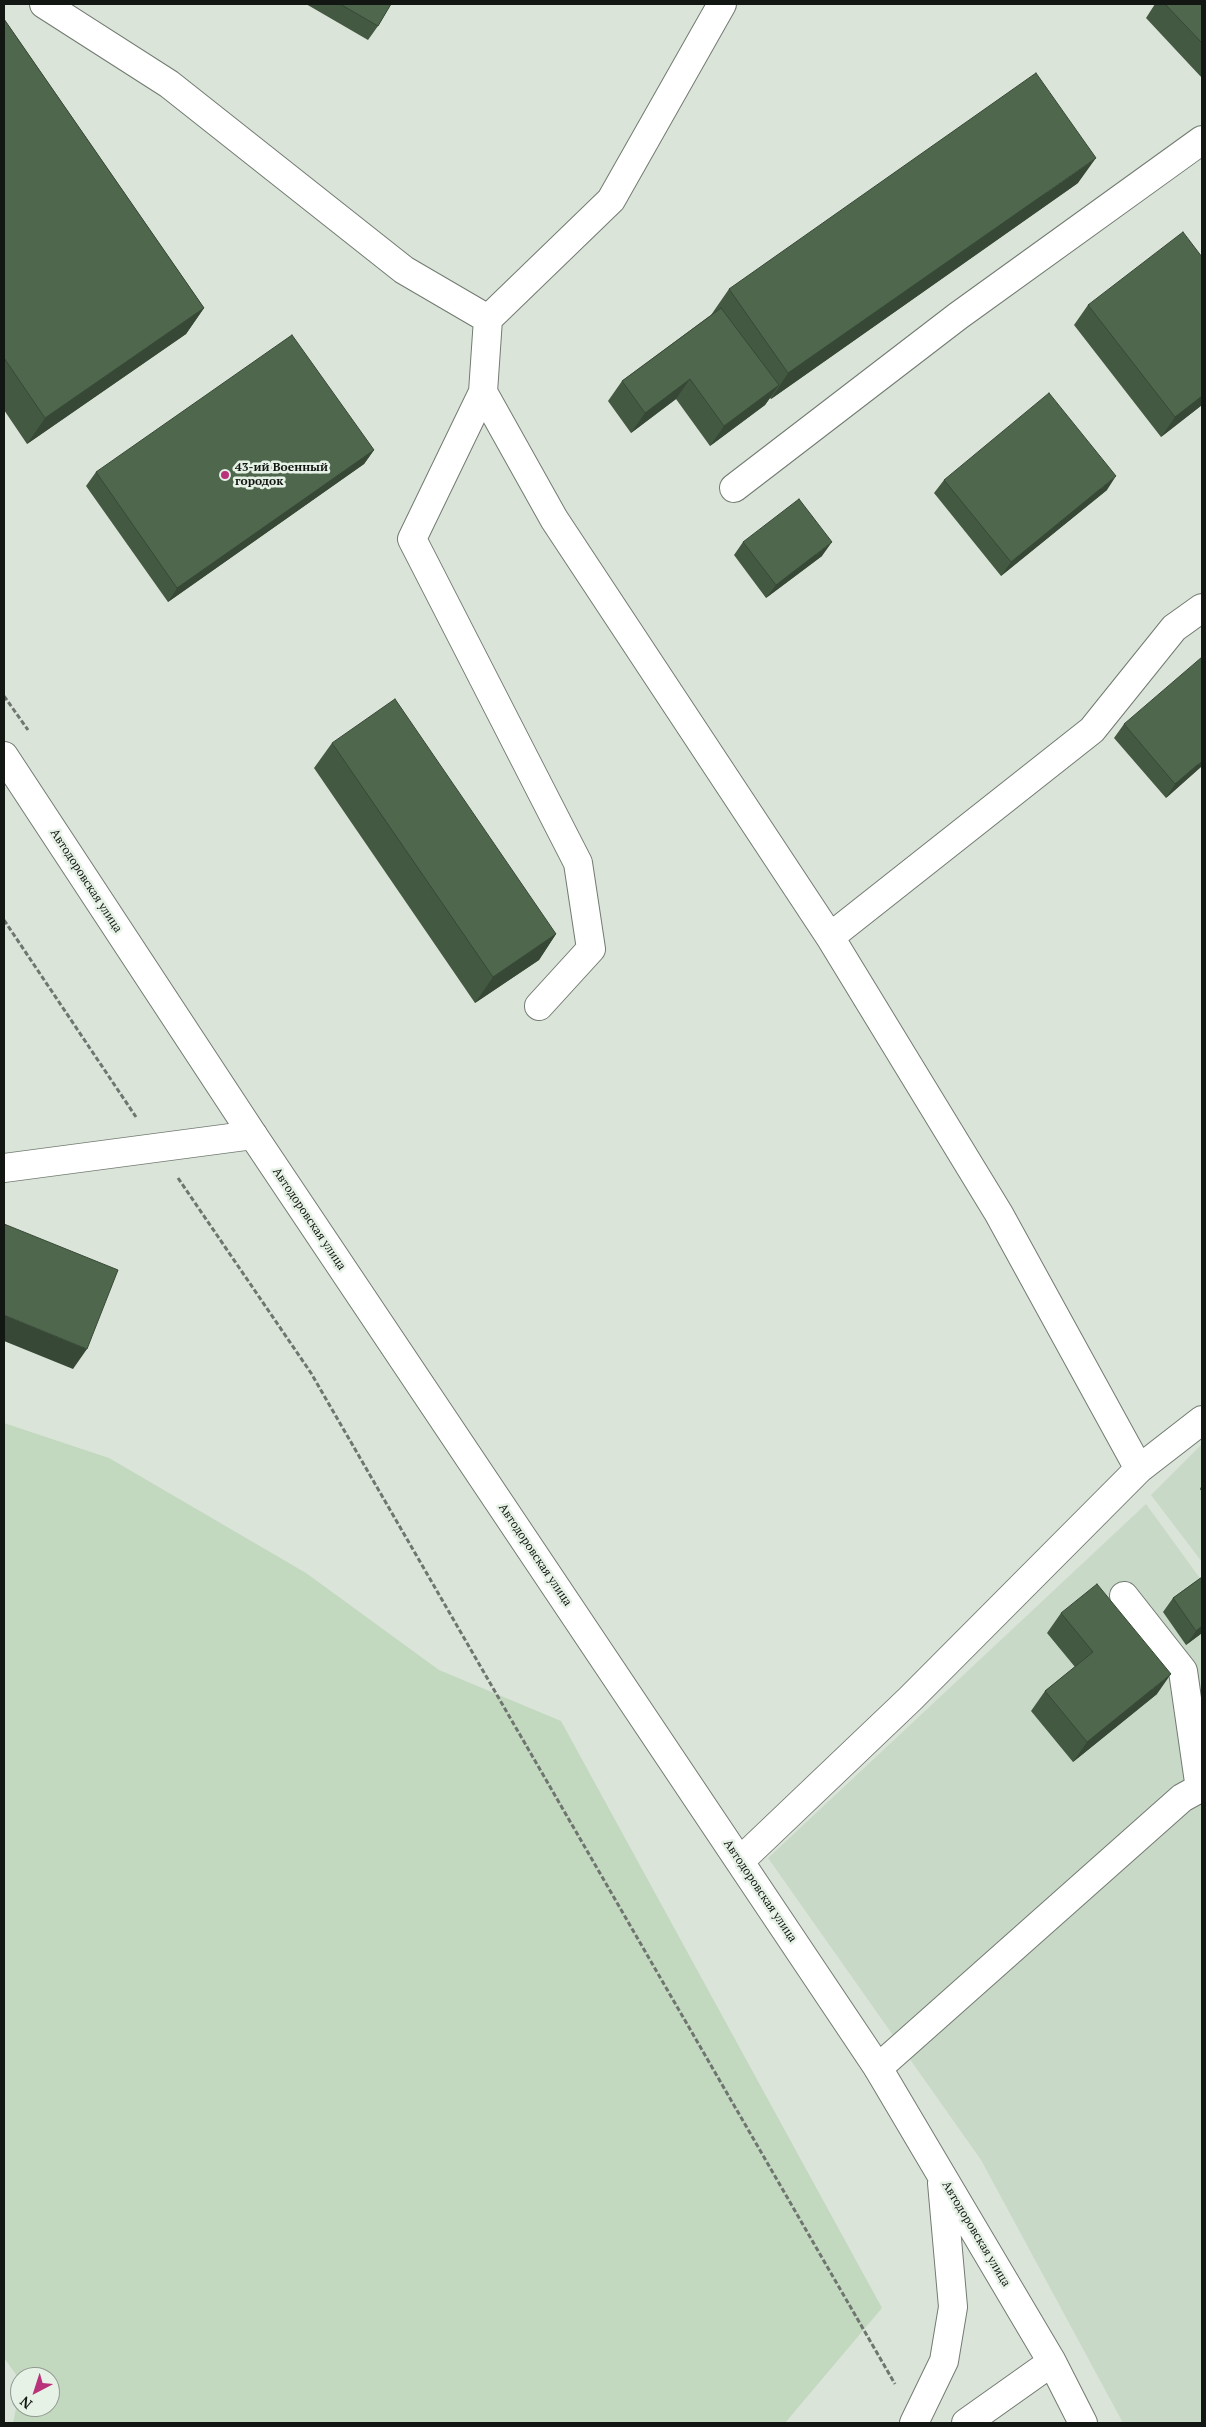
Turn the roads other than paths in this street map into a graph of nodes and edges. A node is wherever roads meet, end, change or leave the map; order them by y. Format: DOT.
graph roads {
  1 [pos="44,4"];
  2 [pos="722,4"];
  3 [pos="1202,140"];
  4 [pos="488,319"];
  5 [pos="483,392"];
  6 [pos="734,488"];
  7 [pos="1202,608"];
  8 [pos="4,756"];
  9 [pos="830,937"];
  10 [pos="539,1006"];
  11 [pos="253,1135"];
  12 [pos="4,1168"];
  13 [pos="1202,1420"];
  14 [pos="1140,1469"];
  15 [pos="1124,1596"];
  16 [pos="1201,1788"];
  17 [pos="740,1861"];
  18 [pos="878,2068"];
  19 [pos="942,2177"];
  20 [pos="1052,2362"];
  21 [pos="1078,2421"];
  22 [pos="914,2423"];
  23 [pos="966,2423"];
  1 -- 4 [label="main road"];
  2 -- 4 [label="main road"];
  3 -- 6 [label="main road"];
  4 -- 5 [label="main road"];
  5 -- 9 [label="main road"];
  5 -- 10 [label="main road"];
  7 -- 9 [label="main road"];
  8 -- 11 [label="main road, Автодоровская улица"];
  9 -- 14 [label="main road"];
  11 -- 12 [label="main road"];
  11 -- 17 [label="main road, Автодоровская улица"];
  13 -- 14 [label="main road"];
  14 -- 17 [label="main road"];
  15 -- 16 [label="main road"];
  16 -- 18 [label="main road"];
  17 -- 18 [label="main road, Автодоровская улица"];
  18 -- 19 [label="main road, Автодоровская улица"];
  19 -- 20 [label="main road, Автодоровская улица"];
  19 -- 22 [label="main road"];
  20 -- 21 [label="main road, Автодоровская улица"];
  20 -- 23 [label="main road"];
}
